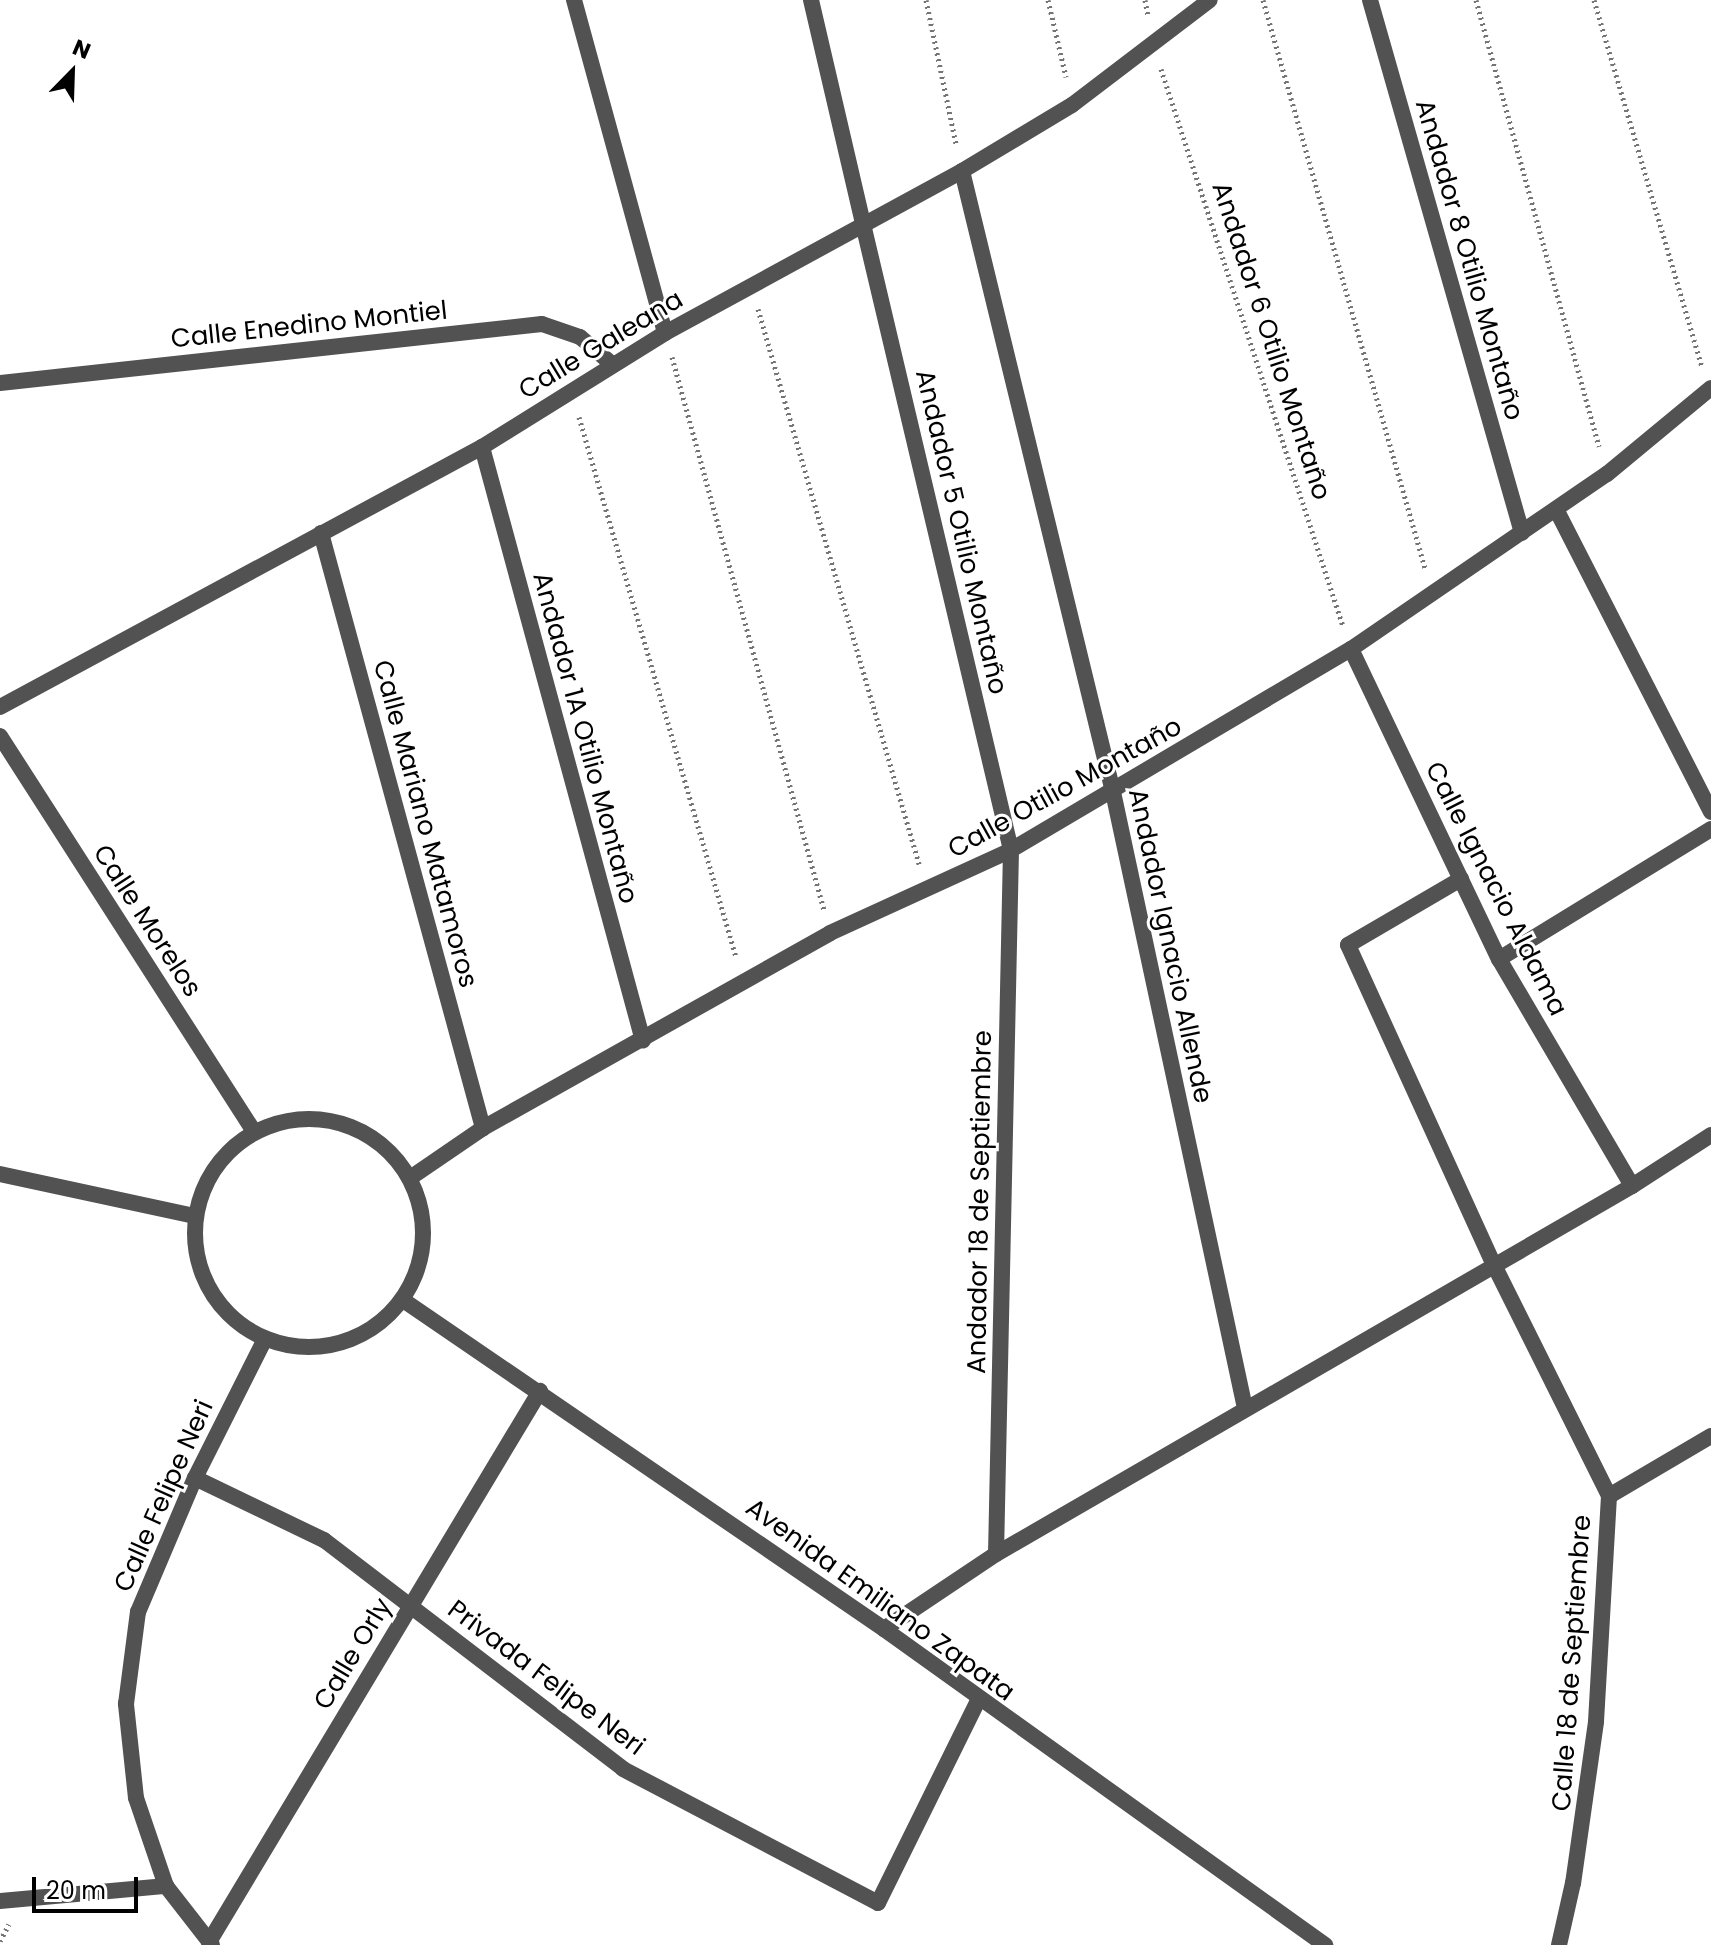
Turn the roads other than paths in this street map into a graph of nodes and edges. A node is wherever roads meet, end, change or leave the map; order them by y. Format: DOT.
graph roads {
  1 [pos="574,0"];
  2 [pos="811,0"];
  3 [pos="1210,0"];
  4 [pos="1370,0"];
  5 [pos="962,171"];
  6 [pos="863,224"];
  7 [pos="665,333"];
  8 [pos="612,364"];
  9 [pos="0,383"];
  10 [pos="1710,389"];
  11 [pos="482,447"];
  12 [pos="1557,511"];
  13 [pos="321,533"];
  14 [pos="1522,533"];
  15 [pos="1351,649"];
  16 [pos="0,707"];
  17 [pos="0,736"];
  18 [pos="1113,792"];
  19 [pos="1711,812"];
  20 [pos="1711,829"];
  21 [pos="1011,850"];
  22 [pos="1461,879"];
  23 [pos="1499,959"];
  24 [pos="643,1041"];
  25 [pos="483,1128"];
  26 [pos="254,1132"];
  27 [pos="1711,1135"];
  28 [pos="0,1174"];
  29 [pos="410,1178"];
  30 [pos="1632,1186"];
  31 [pos="195,1216"];
  32 [pos="1494,1265"];
  33 [pos="403,1300"];
  34 [pos="265,1339"];
  35 [pos="540,1391"];
  36 [pos="1245,1408"];
  37 [pos="1711,1436"];
  38 [pos="195,1478"];
  39 [pos="1609,1496"];
  40 [pos="996,1554"];
  41 [pos="409,1606"];
  42 [pos="884,1629"];
  43 [pos="978,1701"];
  44 [pos="166,1886"];
  45 [pos="0,1901"];
  46 [pos="210,1943"];
  47 [pos="1325,1945"];
  48 [pos="1559,1945"];
  1 -- 7 [label="street"];
  2 -- 6 [label="street, Andador 5 Otilio Montaño"];
  3 -- 5 [label="street, Calle Galeana"];
  4 -- 14 [label="street, Andador 8 Otilio Montaño"];
  5 -- 6 [label="street, Calle Galeana"];
  5 -- 18 [label="street, Andador Ignacio Allende"];
  6 -- 7 [label="street, Calle Galeana"];
  6 -- 21 [label="street, Andador 5 Otilio Montaño"];
  7 -- 8 [label="street, Calle Galeana"];
  8 -- 9 [label="street, Calle Enedino Montiel"];
  8 -- 11 [label="street, Calle Galeana"];
  10 -- 12 [label="street, Calle Otilio Montaño"];
  11 -- 13 [label="street, Calle Galeana"];
  11 -- 24 [label="street, Andador 1A Otilio Montaño"];
  12 -- 14 [label="street, Calle Otilio Montaño"];
  12 -- 19 [label="street"];
  13 -- 16 [label="street, Calle Galeana"];
  13 -- 25 [label="street, Calle Mariano Matamoros"];
  14 -- 15 [label="street, Calle Otilio Montaño"];
  15 -- 18 [label="street, Calle Otilio Montaño"];
  15 -- 22 [label="street, Calle Ignacio Aldama"];
  17 -- 26 [label="street, Calle Morelos"];
  18 -- 21 [label="street, Calle Otilio Montaño"];
  18 -- 36 [label="street, Andador Ignacio Allende"];
  20 -- 23 [label="street"];
  21 -- 24 [label="street, Calle Otilio Montaño"];
  21 -- 40 [label="street, Andador 18 de Septiembre"];
  22 -- 23 [label="street, Calle Ignacio Aldama"];
  22 -- 32 [label="street, Calle 18 de Septiembre"];
  23 -- 30 [label="street, Calle Ignacio Aldama"];
  24 -- 25 [label="street, Calle Otilio Montaño"];
  25 -- 29 [label="street, Calle Otilio Montaño"];
  26 -- 29 [label="street"];
  26 -- 31 [label="street"];
  27 -- 30 [label="street"];
  28 -- 31 [label="street"];
  29 -- 33 [label="street"];
  30 -- 32 [label="street"];
  31 -- 34 [label="street"];
  32 -- 36 [label="street"];
  32 -- 39 [label="street, Calle 18 de Septiembre"];
  33 -- 34 [label="street"];
  33 -- 35 [label="street, Avenida Emiliano Zapata"];
  34 -- 38 [label="street, Calle Felipe Neri"];
  35 -- 41 [label="street, Calle Orly"];
  35 -- 42 [label="street, Avenida Emiliano Zapata"];
  36 -- 40 [label="street"];
  37 -- 39 [label="street"];
  38 -- 41 [label="street, Privada Felipe Neri"];
  38 -- 44 [label="street, Calle Felipe Neri"];
  39 -- 48 [label="street, Calle 18 de Septiembre"];
  40 -- 42 [label="street"];
  41 -- 43 [label="street, Privada Felipe Neri"];
  41 -- 46 [label="street, Calle Orly"];
  42 -- 43 [label="street, Avenida Emiliano Zapata"];
  43 -- 47 [label="street, Avenida Emiliano Zapata"];
  44 -- 45 [label="street"];
  44 -- 46 [label="street, Calle Felipe Neri"];
}
